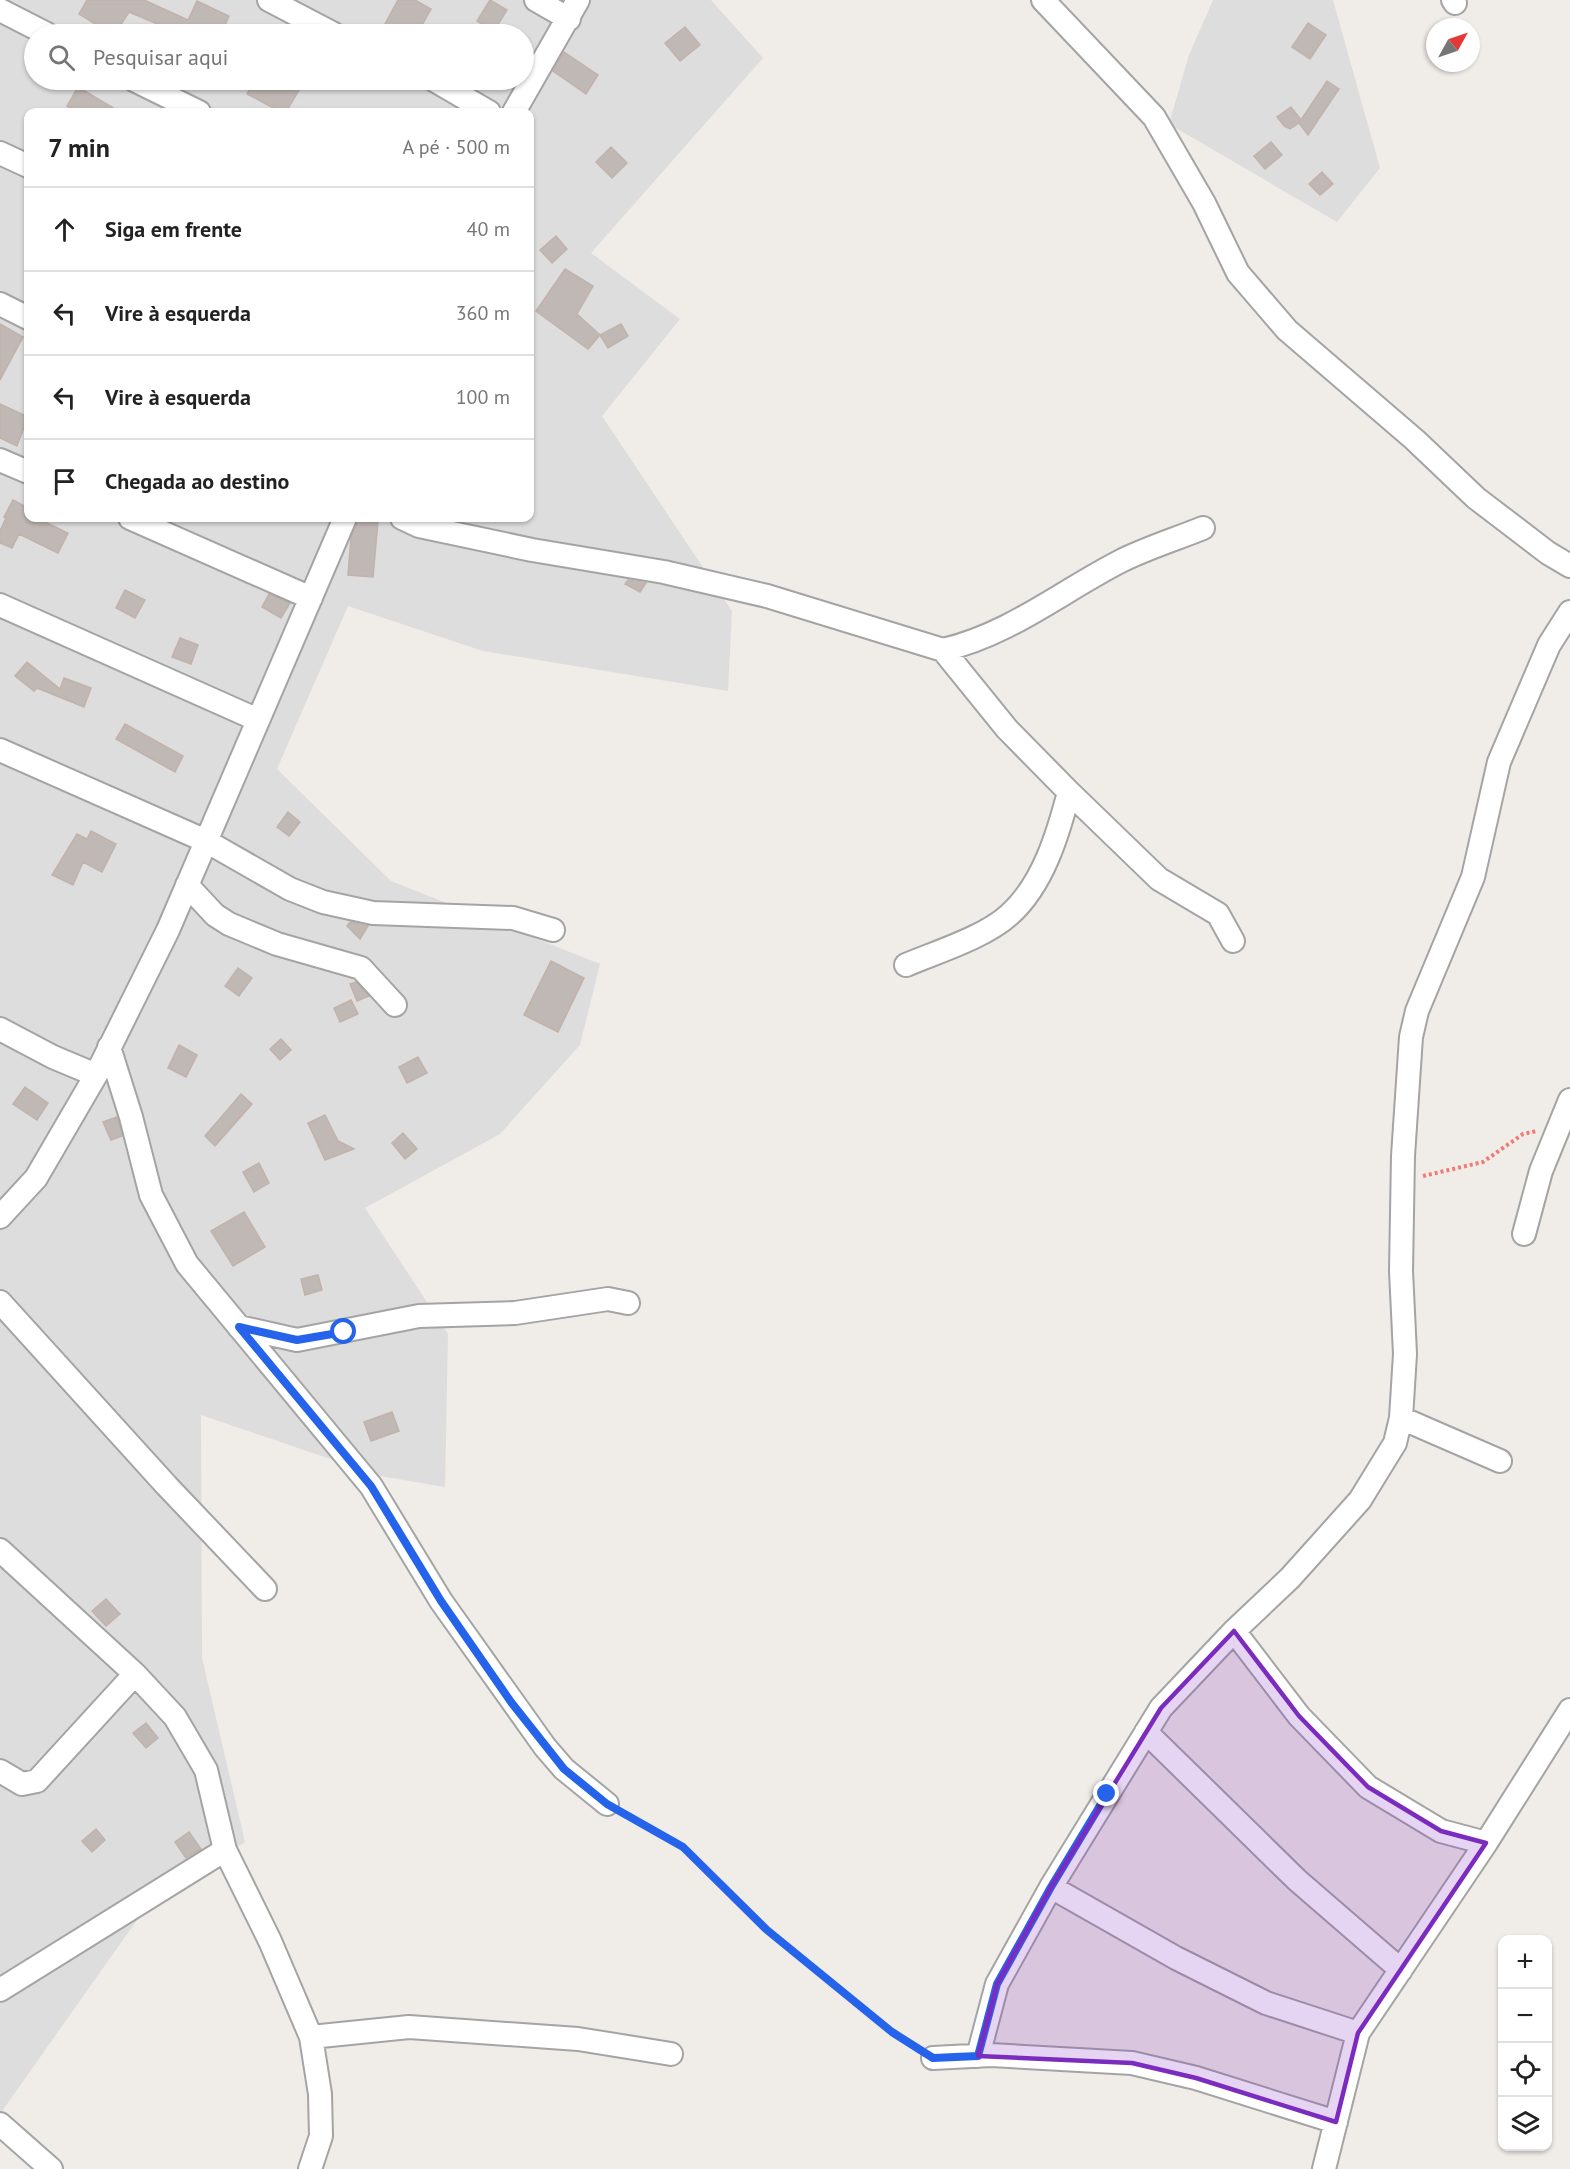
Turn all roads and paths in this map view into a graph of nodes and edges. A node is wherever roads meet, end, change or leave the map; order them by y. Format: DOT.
graph roads {
  1 [pos="269,0"];
  2 [pos="536,0"];
  3 [pos="1043,0"];
  4 [pos="0,10"];
  5 [pos="574,10"];
  6 [pos="27,24"];
  7 [pos="314,24"];
  8 [pos="534,78"];
  9 [pos="154,90"];
  10 [pos="451,90"];
  11 [pos="527,90"];
  12 [pos="191,108"];
  13 [pos="482,108"];
  14 [pos="516,108"];
  15 [pos="0,153"];
  16 [pos="24,164"];
  17 [pos="0,304"];
  18 [pos="24,316"];
  19 [pos="0,460"];
  20 [pos="24,470"];
  21 [pos="139,522"];
  22 [pos="343,522"];
  23 [pos="410,522"];
  24 [pos="1203,528"];
  25 [pos="1570,566"];
  26 [pos="311,598"];
  27 [pos="0,605"];
  28 [pos="1570,612"];
  29 [pos="944,650"];
  30 [pos="258,720"];
  31 [pos="0,750"];
  32 [pos="1069,792"];
  33 [pos="206,841"];
  34 [pos="187,885"];
  35 [pos="553,930"];
  36 [pos="1233,941"];
  37 [pos="906,964"];
  38 [pos="395,1005"];
  39 [pos="0,1029"];
  40 [pos="109,1047"];
  41 [pos="96,1075"];
  42 [pos="1570,1100"];
  43 [pos="1558,1128"];
  44 [pos="1403,1190"];
  45 [pos="0,1217"];
  46 [pos="1524,1234"];
  47 [pos="0,1302"];
  48 [pos="628,1303"];
  49 [pos="239,1327"];
  50 [pos="1401,1418"];
  51 [pos="1500,1461"];
  52 [pos="0,1550"];
  53 [pos="265,1589"];
  54 [pos="1234,1631"];
  55 [pos="135,1674"];
  56 [pos="1570,1710"];
  57 [pos="1146,1732"];
  58 [pos="0,1771"];
  59 [pos="607,1804"];
  60 [pos="1486,1843"];
  61 [pos="225,1850"];
  62 [pos="1051,1887"];
  63 [pos="1401,1971"];
  64 [pos="0,1990"];
  65 [pos="1358,2033"];
  66 [pos="311,2037"];
  67 [pos="671,2054"];
  68 [pos="978,2056"];
  69 [pos="933,2058"];
  70 [pos="1336,2122"];
  71 [pos="0,2124"];
  72 [pos="51,2169"];
  73 [pos="310,2169"];
  74 [pos="1324,2169"];
  1 -- 7 [label="street"];
  2 -- 5 [label="street"];
  3 -- 25 [label="street"];
  4 -- 6 [label="street"];
  5 -- 8 [label="street"];
  9 -- 12 [label="street"];
  10 -- 13 [label="street"];
  11 -- 14 [label="street"];
  15 -- 16 [label="street"];
  17 -- 18 [label="street"];
  19 -- 20 [label="street"];
  21 -- 26 [label="street"];
  22 -- 26 [label="street"];
  23 -- 29 [label="street"];
  24 -- 29 [label="street"];
  26 -- 30 [label="street"];
  27 -- 30 [label="street"];
  28 -- 44 [label="street"];
  29 -- 32 [label="street"];
  30 -- 33 [label="street"];
  31 -- 33 [label="street"];
  32 -- 36 [label="street"];
  32 -- 37 [label="street"];
  33 -- 34 [label="street"];
  33 -- 35 [label="street"];
  34 -- 38 [label="street"];
  34 -- 40 [label="street"];
  39 -- 41 [label="street"];
  40 -- 41 [label="street"];
  40 -- 49 [label="street"];
  41 -- 45 [label="street"];
  42 -- 43 [label="street"];
  43 -- 44 [label="path"];
  43 -- 46 [label="street"];
  44 -- 50 [label="street"];
  47 -- 53 [label="street"];
  48 -- 49 [label="street"];
  49 -- 59 [label="street"];
  50 -- 51 [label="street"];
  50 -- 54 [label="street"];
  52 -- 55 [label="street"];
  54 -- 57 [label="street"];
  54 -- 60 [label="street"];
  55 -- 58 [label="street"];
  55 -- 61 [label="street"];
  56 -- 60 [label="street"];
  57 -- 62 [label="street"];
  57 -- 63 [label="street"];
  59 -- 69 [label="path"];
  60 -- 63 [label="street"];
  61 -- 64 [label="street"];
  61 -- 66 [label="street"];
  62 -- 65 [label="street"];
  62 -- 68 [label="street"];
  63 -- 65 [label="street"];
  65 -- 70 [label="street"];
  66 -- 67 [label="street"];
  66 -- 73 [label="street"];
  68 -- 69 [label="street"];
  68 -- 70 [label="street"];
  70 -- 74 [label="street"];
  71 -- 72 [label="street"];
}
